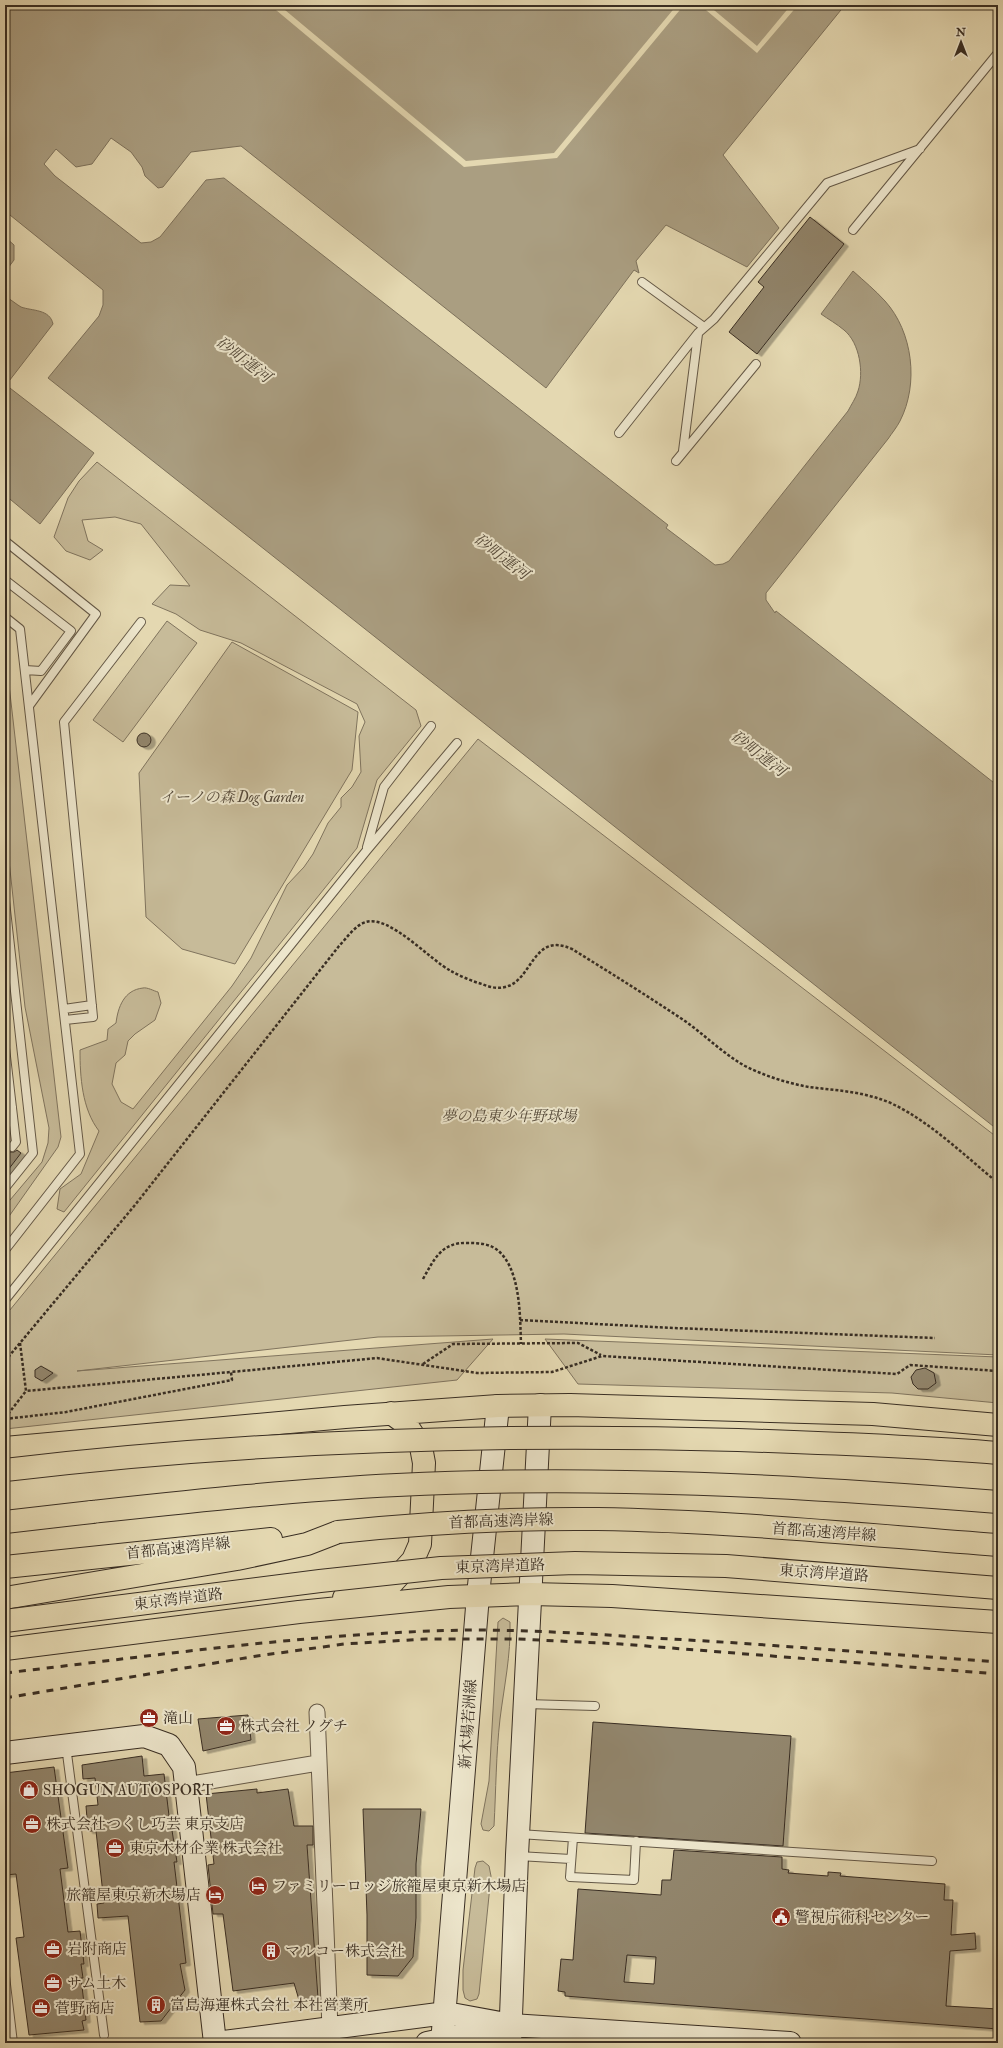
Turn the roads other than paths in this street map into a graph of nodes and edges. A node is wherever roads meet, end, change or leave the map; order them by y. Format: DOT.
graph roads {
  1 [pos="998,53"];
  2 [pos="920,148"];
  3 [pos="853,230"];
  4 [pos="642,282"];
  5 [pos="701,330"];
  6 [pos="756,364"];
  7 [pos="619,433"];
  8 [pos="684,451"];
  9 [pos="676,461"];
  10 [pos="5,541"];
  11 [pos="5,580"];
  12 [pos="5,617"];
  13 [pos="141,622"];
  14 [pos="25,670"];
  15 [pos="29,706"];
  16 [pos="431,726"];
  17 [pos="457,743"];
  18 [pos="366,850"];
  19 [pos="5,901"];
  20 [pos="92,1005"];
  21 [pos="64,1009"];
  22 [pos="65,1020"];
  23 [pos="5,1048"];
  24 [pos="8,1108"];
  25 [pos="5,1118"];
  26 [pos="12,1146"];
  27 [pos="5,1188"];
  28 [pos="5,1250"];
  29 [pos="5,1300"];
  30 [pos="540,1405"];
  31 [pos="498,1406"];
  32 [pos="391,1413"];
  33 [pos="998,1425"];
  34 [pos="5,1448"];
  35 [pos="998,1453"];
  36 [pos="5,1470"];
  37 [pos="998,1502"];
  38 [pos="5,1511"];
  39 [pos="92,1512"];
  40 [pos="5,1522"];
  41 [pos="338,1532"];
  42 [pos="998,1545"];
  43 [pos="5,1568"];
  44 [pos="998,1588"];
  45 [pos="531,1594"];
  46 [pos="478,1595"];
  47 [pos="5,1598"];
  48 [pos="300,1612"];
  49 [pos="5,1621"];
  50 [pos="998,1622"];
  51 [pos="5,1649"];
  52 [pos="525,1704"];
  53 [pos="595,1706"];
  54 [pos="317,1712"];
  55 [pos="66,1746"];
  56 [pos="5,1753"];
  57 [pos="318,1763"];
  58 [pos="186,1785"];
  59 [pos="518,1834"];
  60 [pos="573,1838"];
  61 [pos="636,1841"];
  62 [pos="517,1855"];
  63 [pos="571,1859"];
  64 [pos="932,1861"];
  65 [pos="5,1976"];
  66 [pos="446,2013"];
  67 [pos="330,2028"];
  68 [pos="510,2034"];
  69 [pos="104,2035"];
  70 [pos="716,2040"];
  71 [pos="437,2042"];
  72 [pos="13,2043"];
  73 [pos="216,2043"];
  74 [pos="471,2043"];
  75 [pos="790,2043"];
  1 -- 2 [label="lane"];
  2 -- 3 [label="lane"];
  2 -- 5 [label="lane"];
  4 -- 5 [label="lane"];
  5 -- 7 [label="lane"];
  5 -- 8 [label="lane"];
  6 -- 8 [label="lane"];
  8 -- 9 [label="lane"];
  10 -- 15 [label="lane"];
  11 -- 14 [label="lane"];
  12 -- 14 [label="lane"];
  13 -- 20 [label="lane"];
  14 -- 15 [label="lane"];
  15 -- 21 [label="lane"];
  16 -- 18 [label="lane"];
  17 -- 18 [label="lane"];
  18 -- 29 [label="lane"];
  19 -- 27 [label="lane"];
  20 -- 21 [label="lane"];
  20 -- 22 [label="lane"];
  21 -- 22 [label="lane"];
  22 -- 28 [label="lane"];
  23 -- 24 [label="lane"];
  24 -- 25 [label="lane"];
  24 -- 26 [label="lane"];
  30 -- 31 [label="highway"];
  30 -- 33 [label="highway"];
  30 -- 45 [label="street"];
  31 -- 32 [label="highway"];
  31 -- 46 [label="street, 新木場若洲線"];
  32 -- 34 [label="highway"];
  32 -- 48 [label="highway"];
  35 -- 36 [label="highway, bridge"];
  37 -- 39 [label="highway, bridge"];
  38 -- 39 [label="highway"];
  39 -- 40 [label="highway"];
  41 -- 42 [label="highway, 首都高速湾岸線, bridge"];
  41 -- 43 [label="highway, 首都高速湾岸線"];
  41 -- 47 [label="highway"];
  44 -- 49 [label="highway, 東京湾岸道路, bridge"];
  45 -- 46 [label="highway"];
  45 -- 50 [label="highway"];
  45 -- 52 [label="street"];
  46 -- 48 [label="highway"];
  46 -- 66 [label="street, 新木場若洲線"];
  48 -- 51 [label="highway"];
  52 -- 53 [label="lane"];
  52 -- 59 [label="street"];
  54 -- 57 [label="street"];
  55 -- 56 [label="street"];
  55 -- 58 [label="street"];
  55 -- 69 [label="lane"];
  57 -- 58 [label="street"];
  57 -- 67 [label="street"];
  58 -- 73 [label="street"];
  59 -- 60 [label="lane"];
  59 -- 62 [label="street"];
  60 -- 61 [label="lane"];
  60 -- 63 [label="lane"];
  61 -- 63 [label="lane"];
  61 -- 64 [label="lane"];
  62 -- 63 [label="lane"];
  62 -- 68 [label="street"];
  65 -- 72 [label="lane"];
  66 -- 67 [label="street"];
  66 -- 68 [label="street"];
  66 -- 71 [label="street, 新木場若洲線"];
  67 -- 73 [label="street"];
  68 -- 70 [label="street"];
  68 -- 71 [label="street"];
  68 -- 74 [label="lane"];
  70 -- 75 [label="street"];
}
